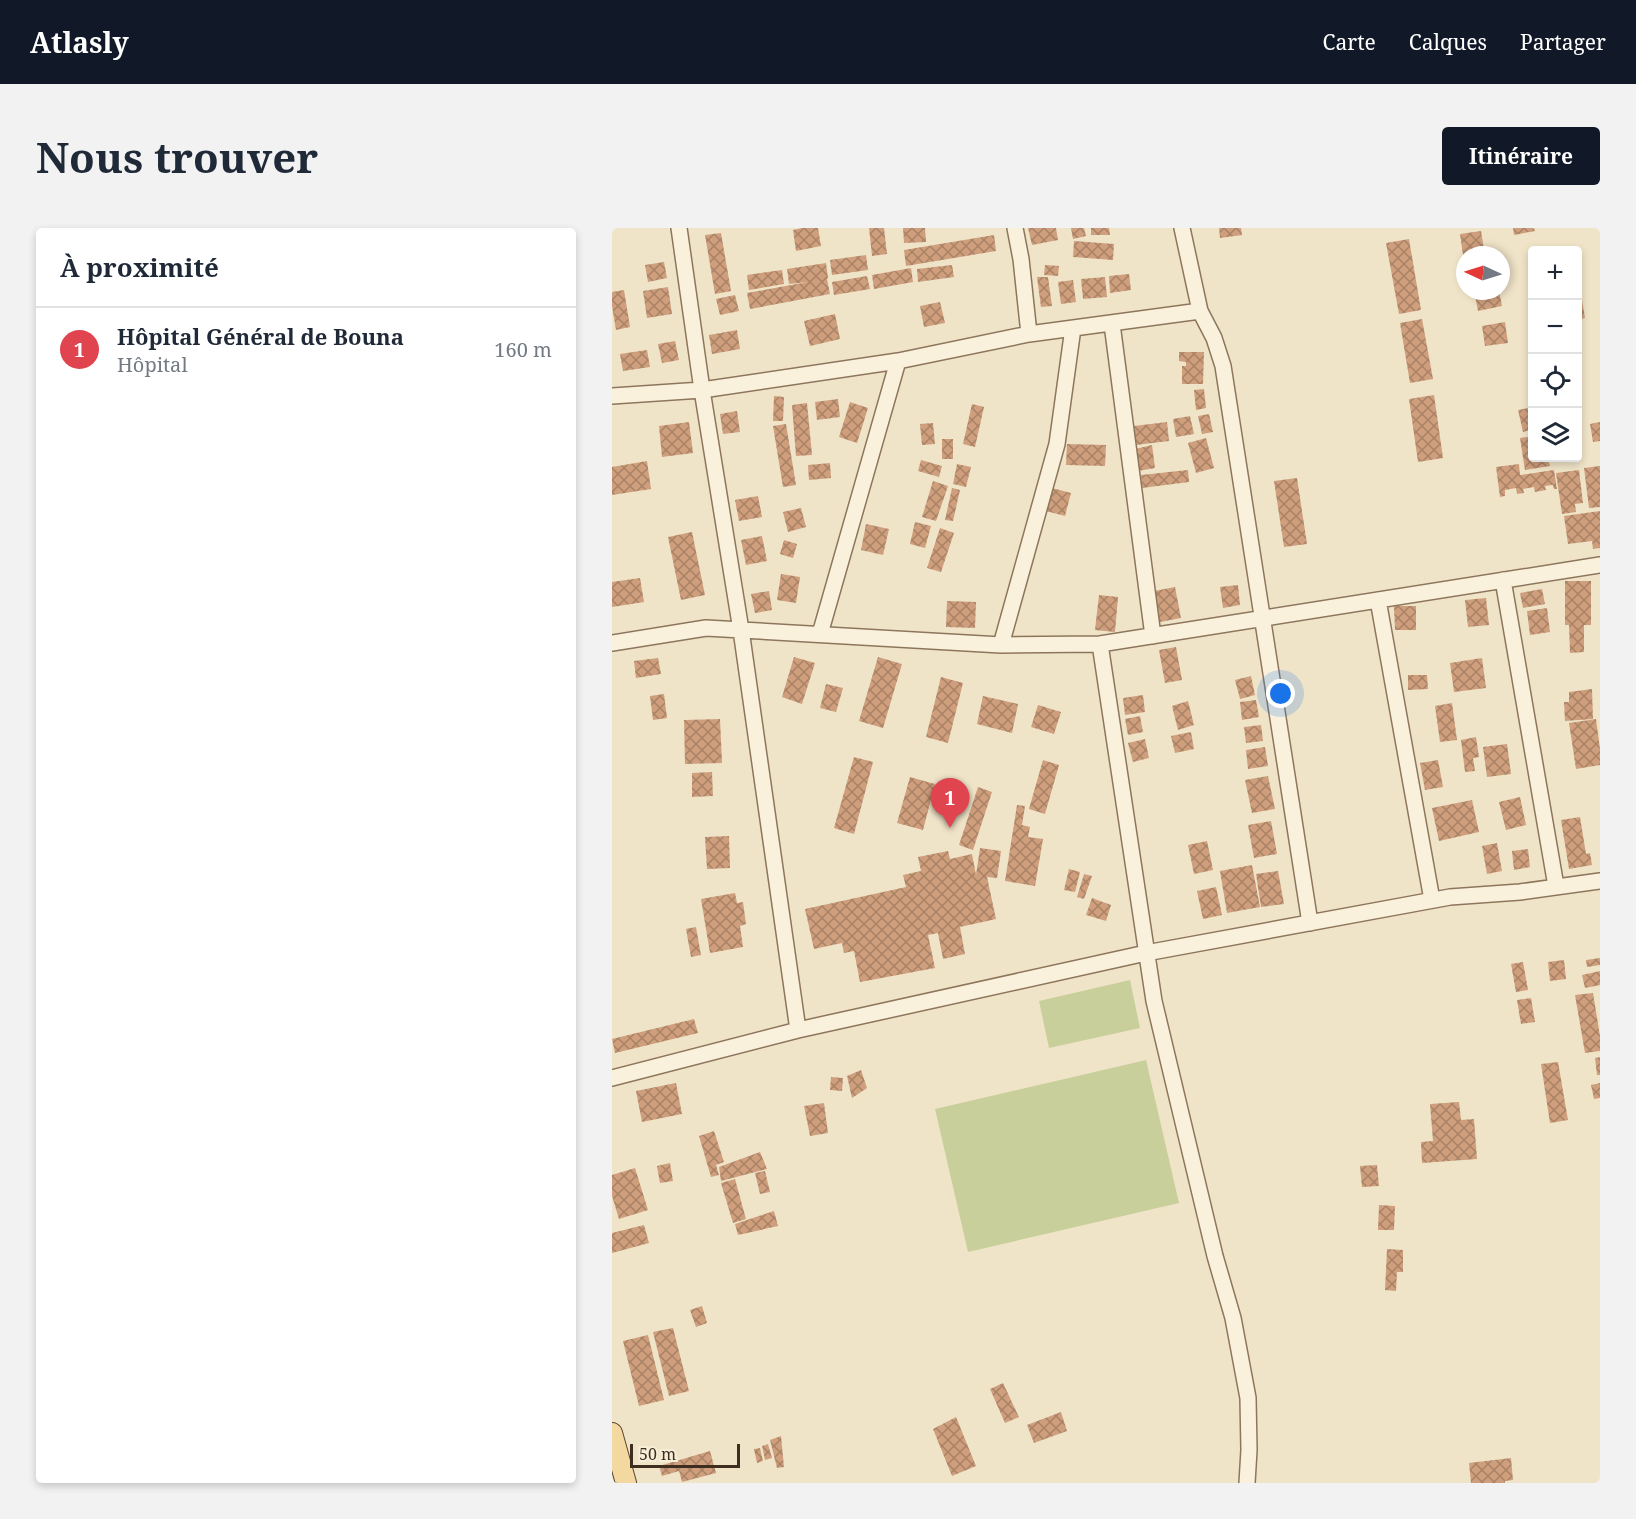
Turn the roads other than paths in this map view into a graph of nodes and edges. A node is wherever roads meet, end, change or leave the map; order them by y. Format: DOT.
graph roads {
  1 [pos="679,228"];
  2 [pos="1015,228"];
  3 [pos="1182,228"];
  4 [pos="1200,311"];
  5 [pos="1112,324"];
  6 [pos="1073,328"];
  7 [pos="1029,334"];
  8 [pos="897,361"];
  9 [pos="702,390"];
  10 [pos="612,396"];
  11 [pos="1600,565"];
  12 [pos="1503,580"];
  13 [pos="1378,600"];
  14 [pos="1263,618"];
  15 [pos="741,630"];
  16 [pos="820,634"];
  17 [pos="1153,636"];
  18 [pos="612,643"];
  19 [pos="1100,644"];
  20 [pos="1001,645"];
  21 [pos="1600,881"];
  22 [pos="1556,886"];
  23 [pos="1432,900"];
  24 [pos="1310,923"];
  25 [pos="1146,953"];
  26 [pos="798,1030"];
  27 [pos="612,1078"];
  28 [pos="612,1433"];
  29 [pos="626,1483"];
  30 [pos="1247,1483"];
  1 -- 9 [label="street"];
  2 -- 7 [label="street"];
  3 -- 4 [label="street"];
  4 -- 5 [label="street"];
  4 -- 14 [label="street"];
  5 -- 6 [label="street"];
  5 -- 17 [label="street"];
  6 -- 7 [label="street"];
  6 -- 20 [label="street"];
  7 -- 8 [label="street"];
  8 -- 9 [label="street"];
  8 -- 16 [label="street"];
  9 -- 10 [label="street"];
  9 -- 15 [label="street"];
  11 -- 12 [label="street"];
  12 -- 13 [label="street"];
  12 -- 22 [label="street"];
  13 -- 14 [label="street"];
  13 -- 23 [label="street"];
  14 -- 17 [label="street"];
  14 -- 24 [label="street"];
  15 -- 16 [label="street"];
  15 -- 18 [label="street"];
  15 -- 26 [label="street"];
  16 -- 20 [label="street"];
  17 -- 19 [label="street"];
  19 -- 20 [label="street"];
  19 -- 25 [label="street"];
  21 -- 22 [label="street"];
  22 -- 23 [label="street"];
  23 -- 24 [label="street"];
  24 -- 25 [label="street"];
  25 -- 26 [label="street"];
  25 -- 30 [label="street"];
  26 -- 27 [label="street"];
  28 -- 29 [label="main road"];
}
